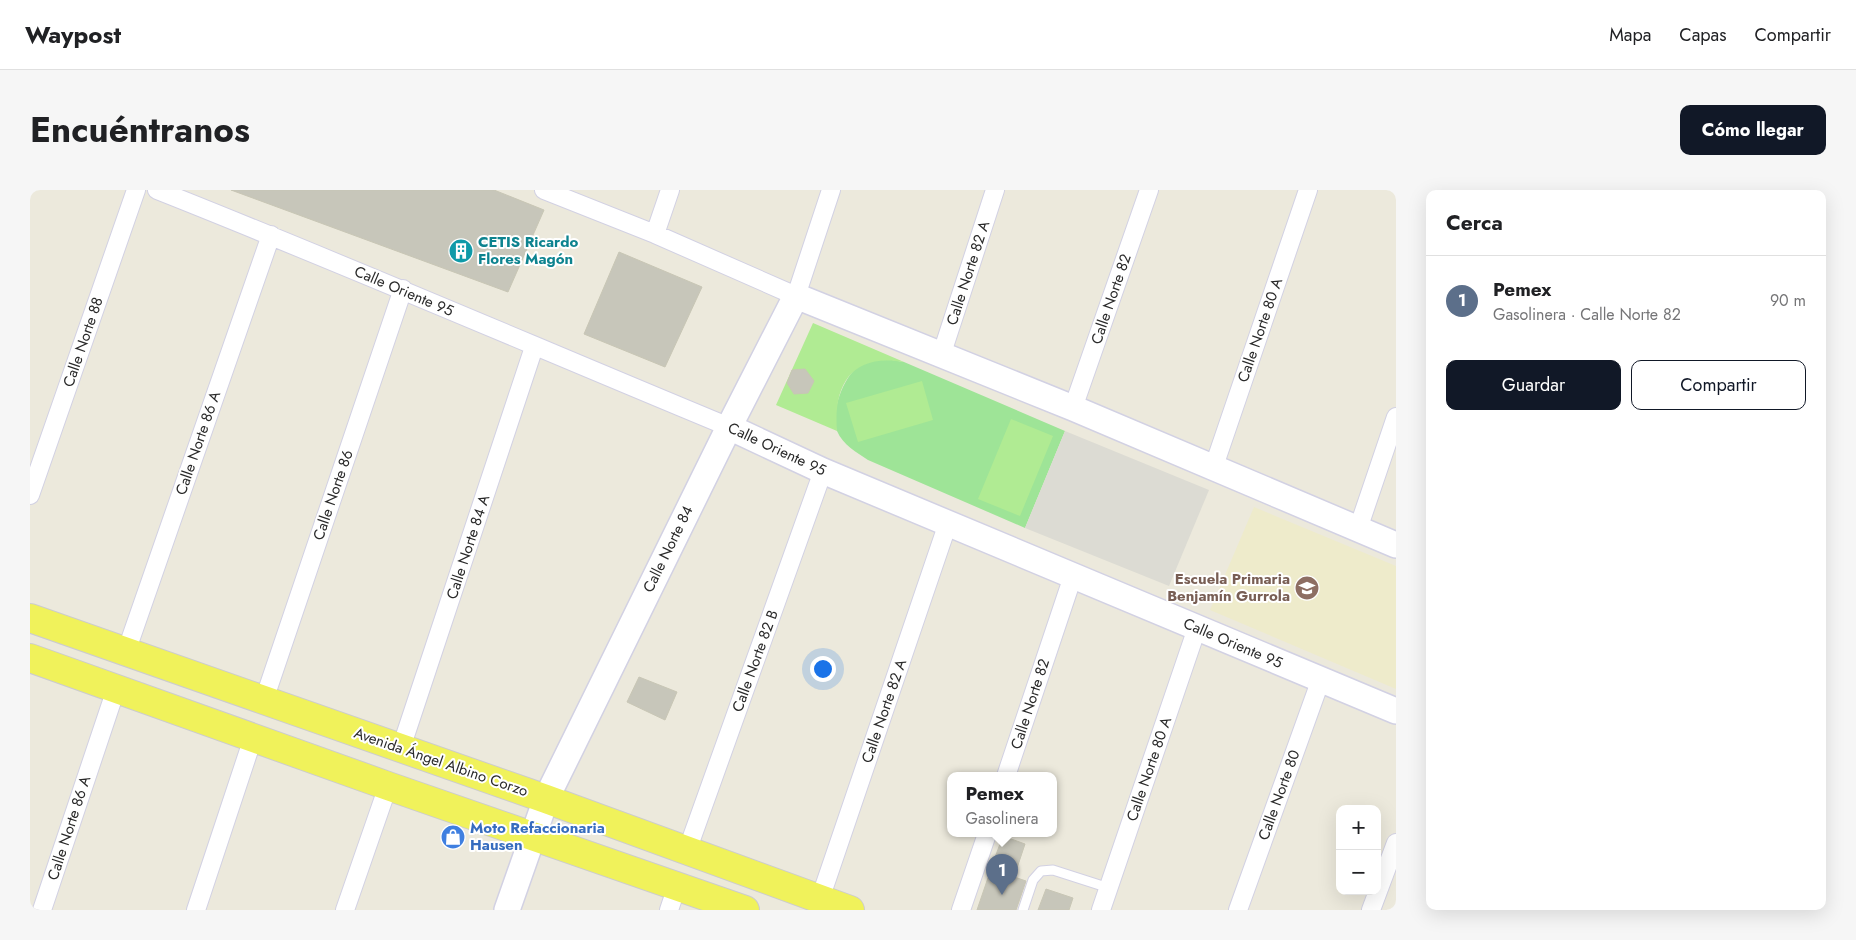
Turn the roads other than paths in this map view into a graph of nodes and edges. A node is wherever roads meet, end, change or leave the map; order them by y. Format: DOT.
graph roads {
  1 [pos="136,190"];
  2 [pos="157,190"];
  3 [pos="544,190"];
  4 [pos="670,190"];
  5 [pos="832,190"];
  6 [pos="995,190"];
  7 [pos="1148,190"];
  8 [pos="1308,190"];
  9 [pos="655,234"];
  10 [pos="271,235"];
  11 [pos="403,289"];
  12 [pos="796,296"];
  13 [pos="534,346"];
  14 [pos="941,356"];
  15 [pos="1074,408"];
  16 [pos="1396,417"];
  17 [pos="729,427"];
  18 [pos="1213,469"];
  19 [pos="823,471"];
  20 [pos="30,494"];
  21 [pos="948,523"];
  22 [pos="1358,529"];
  23 [pos="1396,545"];
  24 [pos="1073,576"];
  25 [pos="30,618"];
  26 [pos="1198,628"];
  27 [pos="126,652"];
  28 [pos="30,658"];
  29 [pos="1320,679"];
  30 [pos="116,689"];
  31 [pos="264,700"];
  32 [pos="1396,711"];
  33 [pos="253,738"];
  34 [pos="402,748"];
  35 [pos="1007,772"];
  36 [pos="388,786"];
  37 [pos="546,799"];
  38 [pos="532,835"];
  39 [pos="985,837"];
  40 [pos="1396,843"];
  41 [pos="687,851"];
  42 [pos="1109,888"];
  43 [pos="673,898"];
  44 [pos="820,899"];
  45 [pos="42,910"];
  46 [pos="196,910"];
  47 [pos="344,910"];
  48 [pos="507,910"];
  49 [pos="746,910"];
  50 [pos="850,910"];
  51 [pos="961,910"];
  52 [pos="1024,910"];
  53 [pos="1101,910"];
  54 [pos="1238,910"];
  55 [pos="1371,910"];
  1 -- 20 [label="street, Calle Norte 88"];
  2 -- 10 [label="street, Calle Oriente 95"];
  3 -- 9 [label="street"];
  4 -- 9 [label="street"];
  5 -- 12 [label="street, Calle Norte 84"];
  6 -- 14 [label="street, Calle Norte 82 A"];
  7 -- 15 [label="street, Calle Norte 82"];
  8 -- 18 [label="street, Calle Norte 80 A"];
  9 -- 12 [label="street"];
  10 -- 11 [label="street, Calle Oriente 95"];
  10 -- 27 [label="street, Calle Norte 86 A"];
  11 -- 13 [label="street, Calle Oriente 95"];
  11 -- 31 [label="street, Calle Norte 86"];
  12 -- 14 [label="street"];
  12 -- 17 [label="street, Calle Norte 84"];
  13 -- 17 [label="street, Calle Oriente 95"];
  13 -- 34 [label="street, Calle Norte 84 A"];
  14 -- 15 [label="street"];
  15 -- 18 [label="street"];
  16 -- 22 [label="street"];
  17 -- 19 [label="street, Calle Oriente 95"];
  17 -- 37 [label="street, Calle Norte 84"];
  18 -- 22 [label="street"];
  19 -- 21 [label="street, Calle Oriente 95"];
  19 -- 41 [label="street, Calle Norte 82 B"];
  21 -- 24 [label="street, Calle Oriente 95"];
  21 -- 44 [label="street, Calle Norte 82 A"];
  22 -- 23 [label="street"];
  24 -- 26 [label="street, Calle Oriente 95"];
  24 -- 35 [label="street, Calle Norte 82"];
  25 -- 27 [label="main road, Avenida Ángel Albino Corzo"];
  26 -- 29 [label="street, Calle Oriente 95"];
  26 -- 42 [label="street, Calle Norte 80 A"];
  27 -- 31 [label="main road, Avenida Ángel Albino Corzo"];
  28 -- 30 [label="main road"];
  29 -- 32 [label="street, Calle Oriente 95"];
  29 -- 54 [label="street, Calle Norte 80"];
  30 -- 33 [label="main road"];
  30 -- 45 [label="street, Calle Norte 86 A"];
  31 -- 34 [label="main road, Avenida Ángel Albino Corzo"];
  33 -- 36 [label="main road"];
  33 -- 46 [label="street"];
  34 -- 37 [label="main road, Avenida Ángel Albino Corzo"];
  36 -- 38 [label="main road"];
  36 -- 47 [label="street"];
  37 -- 38 [label="street, Calle Norte 84"];
  37 -- 41 [label="main road, Avenida Ángel Albino Corzo"];
  38 -- 43 [label="main road"];
  38 -- 48 [label="street, Calle Norte 84"];
  39 -- 51 [label="street"];
  40 -- 55 [label="street"];
  41 -- 44 [label="main road, Avenida Ángel Albino Corzo"];
  42 -- 52 [label="lane"];
  42 -- 53 [label="street, Calle Norte 80 A"];
  43 -- 49 [label="main road"];
  44 -- 50 [label="main road, Avenida Ángel Albino Corzo"];
}
